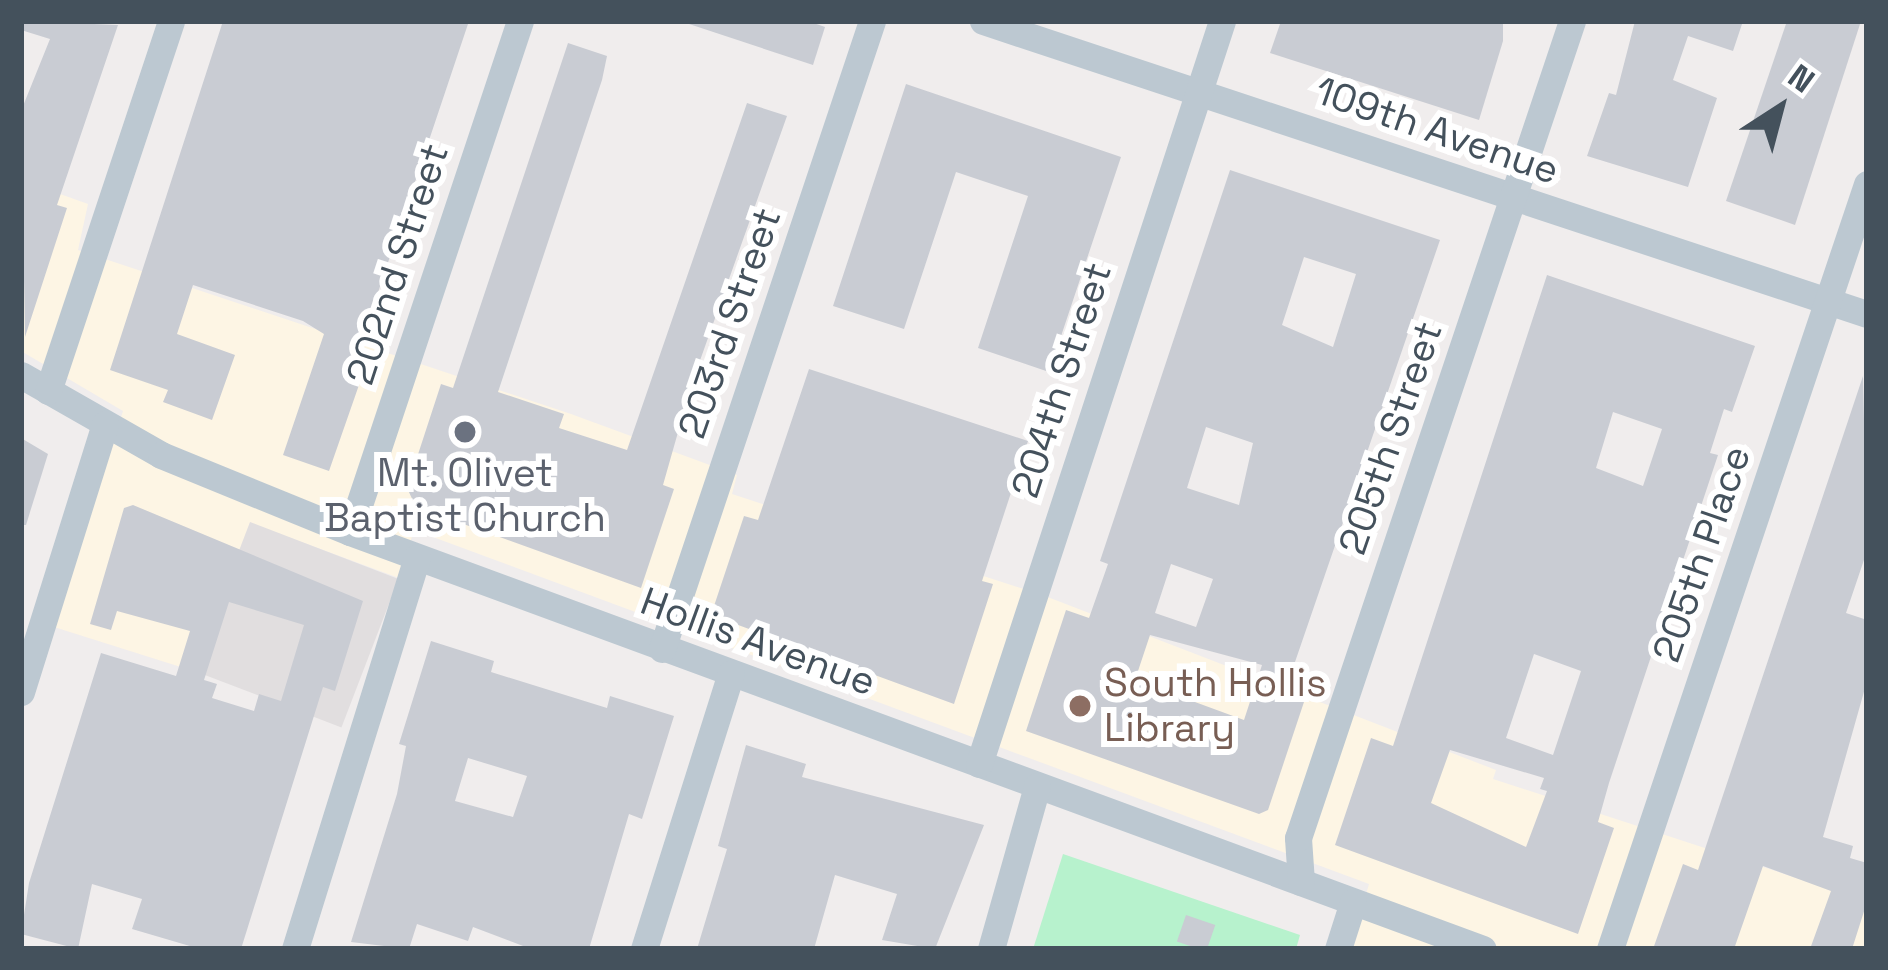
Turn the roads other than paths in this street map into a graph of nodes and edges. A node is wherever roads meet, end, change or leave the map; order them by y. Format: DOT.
graph roads {
  1 [pos="171,21"];
  2 [pos="520,21"];
  3 [pos="872,21"];
  4 [pos="983,21"];
  5 [pos="1222,21"];
  6 [pos="1572,21"];
  7 [pos="1198,92"];
  8 [pos="1867,184"];
  9 [pos="1513,199"];
  10 [pos="1828,301"];
  11 [pos="1867,314"];
  12 [pos="21,375"];
  13 [pos="48,391"];
  14 [pos="105,424"];
  15 [pos="350,532"];
  16 [pos="417,558"];
  17 [pos="662,650"];
  18 [pos="731,674"];
  19 [pos="21,692"];
  20 [pos="979,764"];
  21 [pos="1036,786"];
  22 [pos="1301,882"];
  23 [pos="1353,902"];
  24 [pos="295,949"];
  25 [pos="644,949"];
  26 [pos="991,949"];
  27 [pos="1338,949"];
  28 [pos="1483,949"];
  29 [pos="1610,949"];
  1 -- 13 [label="street"];
  2 -- 15 [label="street, 202nd Street"];
  3 -- 17 [label="street, 203rd Street"];
  4 -- 7 [label="street, 109th Avenue"];
  5 -- 7 [label="street, 204th Street"];
  6 -- 9 [label="street, 205th Street"];
  7 -- 9 [label="street, 109th Avenue"];
  7 -- 20 [label="street, 204th Street"];
  8 -- 10 [label="street, 205th Place"];
  9 -- 10 [label="street, 109th Avenue"];
  9 -- 22 [label="street, 205th Street"];
  10 -- 11 [label="street, 109th Avenue"];
  10 -- 29 [label="street, 205th Place"];
  12 -- 13 [label="street, Hollis Avenue"];
  13 -- 14 [label="street, Hollis Avenue"];
  14 -- 15 [label="street, Hollis Avenue"];
  14 -- 19 [label="street"];
  15 -- 16 [label="street, Hollis Avenue"];
  16 -- 17 [label="street, Hollis Avenue"];
  16 -- 24 [label="street"];
  17 -- 18 [label="street, Hollis Avenue"];
  18 -- 20 [label="street, Hollis Avenue"];
  18 -- 25 [label="street"];
  20 -- 21 [label="street, Hollis Avenue"];
  21 -- 22 [label="street, Hollis Avenue"];
  21 -- 26 [label="street"];
  22 -- 23 [label="street, Hollis Avenue"];
  23 -- 27 [label="street"];
  23 -- 28 [label="street, Hollis Avenue"];
}
